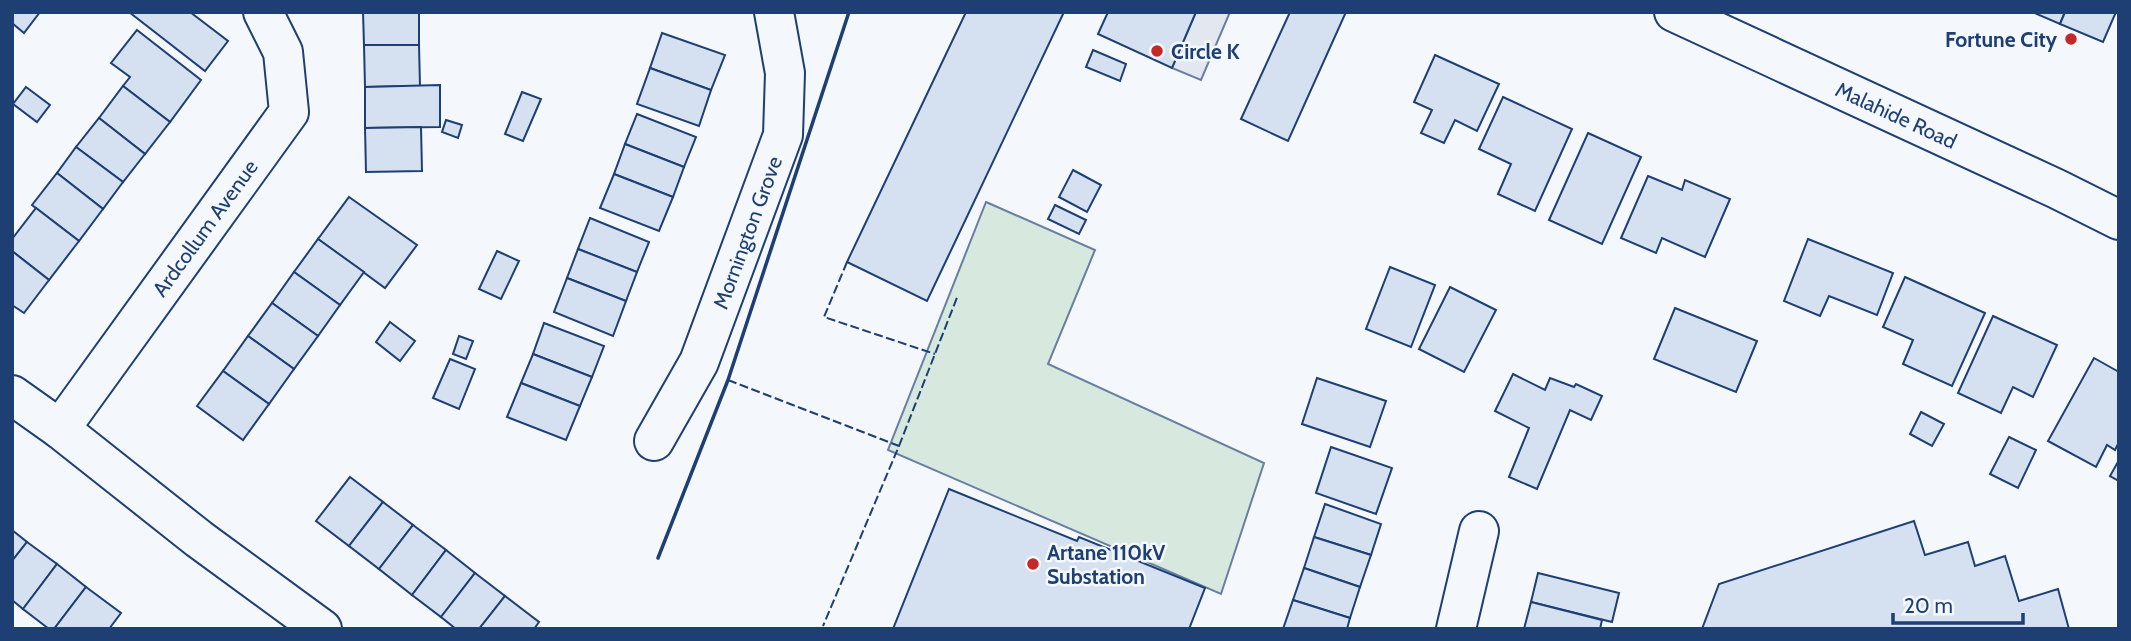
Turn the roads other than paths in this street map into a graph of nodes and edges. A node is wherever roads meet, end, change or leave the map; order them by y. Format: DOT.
graph roads {
  1 [pos="263,12"];
  2 [pos="774,12"];
  3 [pos="1674,12"];
  4 [pos="2119,220"];
  5 [pos="12,395"];
  6 [pos="60,429"];
  7 [pos="654,441"];
  8 [pos="1479,531"];
  9 [pos="322,629"];
  10 [pos="1456,629"];
  1 -- 6 [label="street, Ardcollum Avenue"];
  2 -- 7 [label="street, Mornington Grove"];
  3 -- 4 [label="street, Malahide Road"];
  5 -- 6 [label="street"];
  6 -- 9 [label="street"];
  8 -- 10 [label="street"];
}
